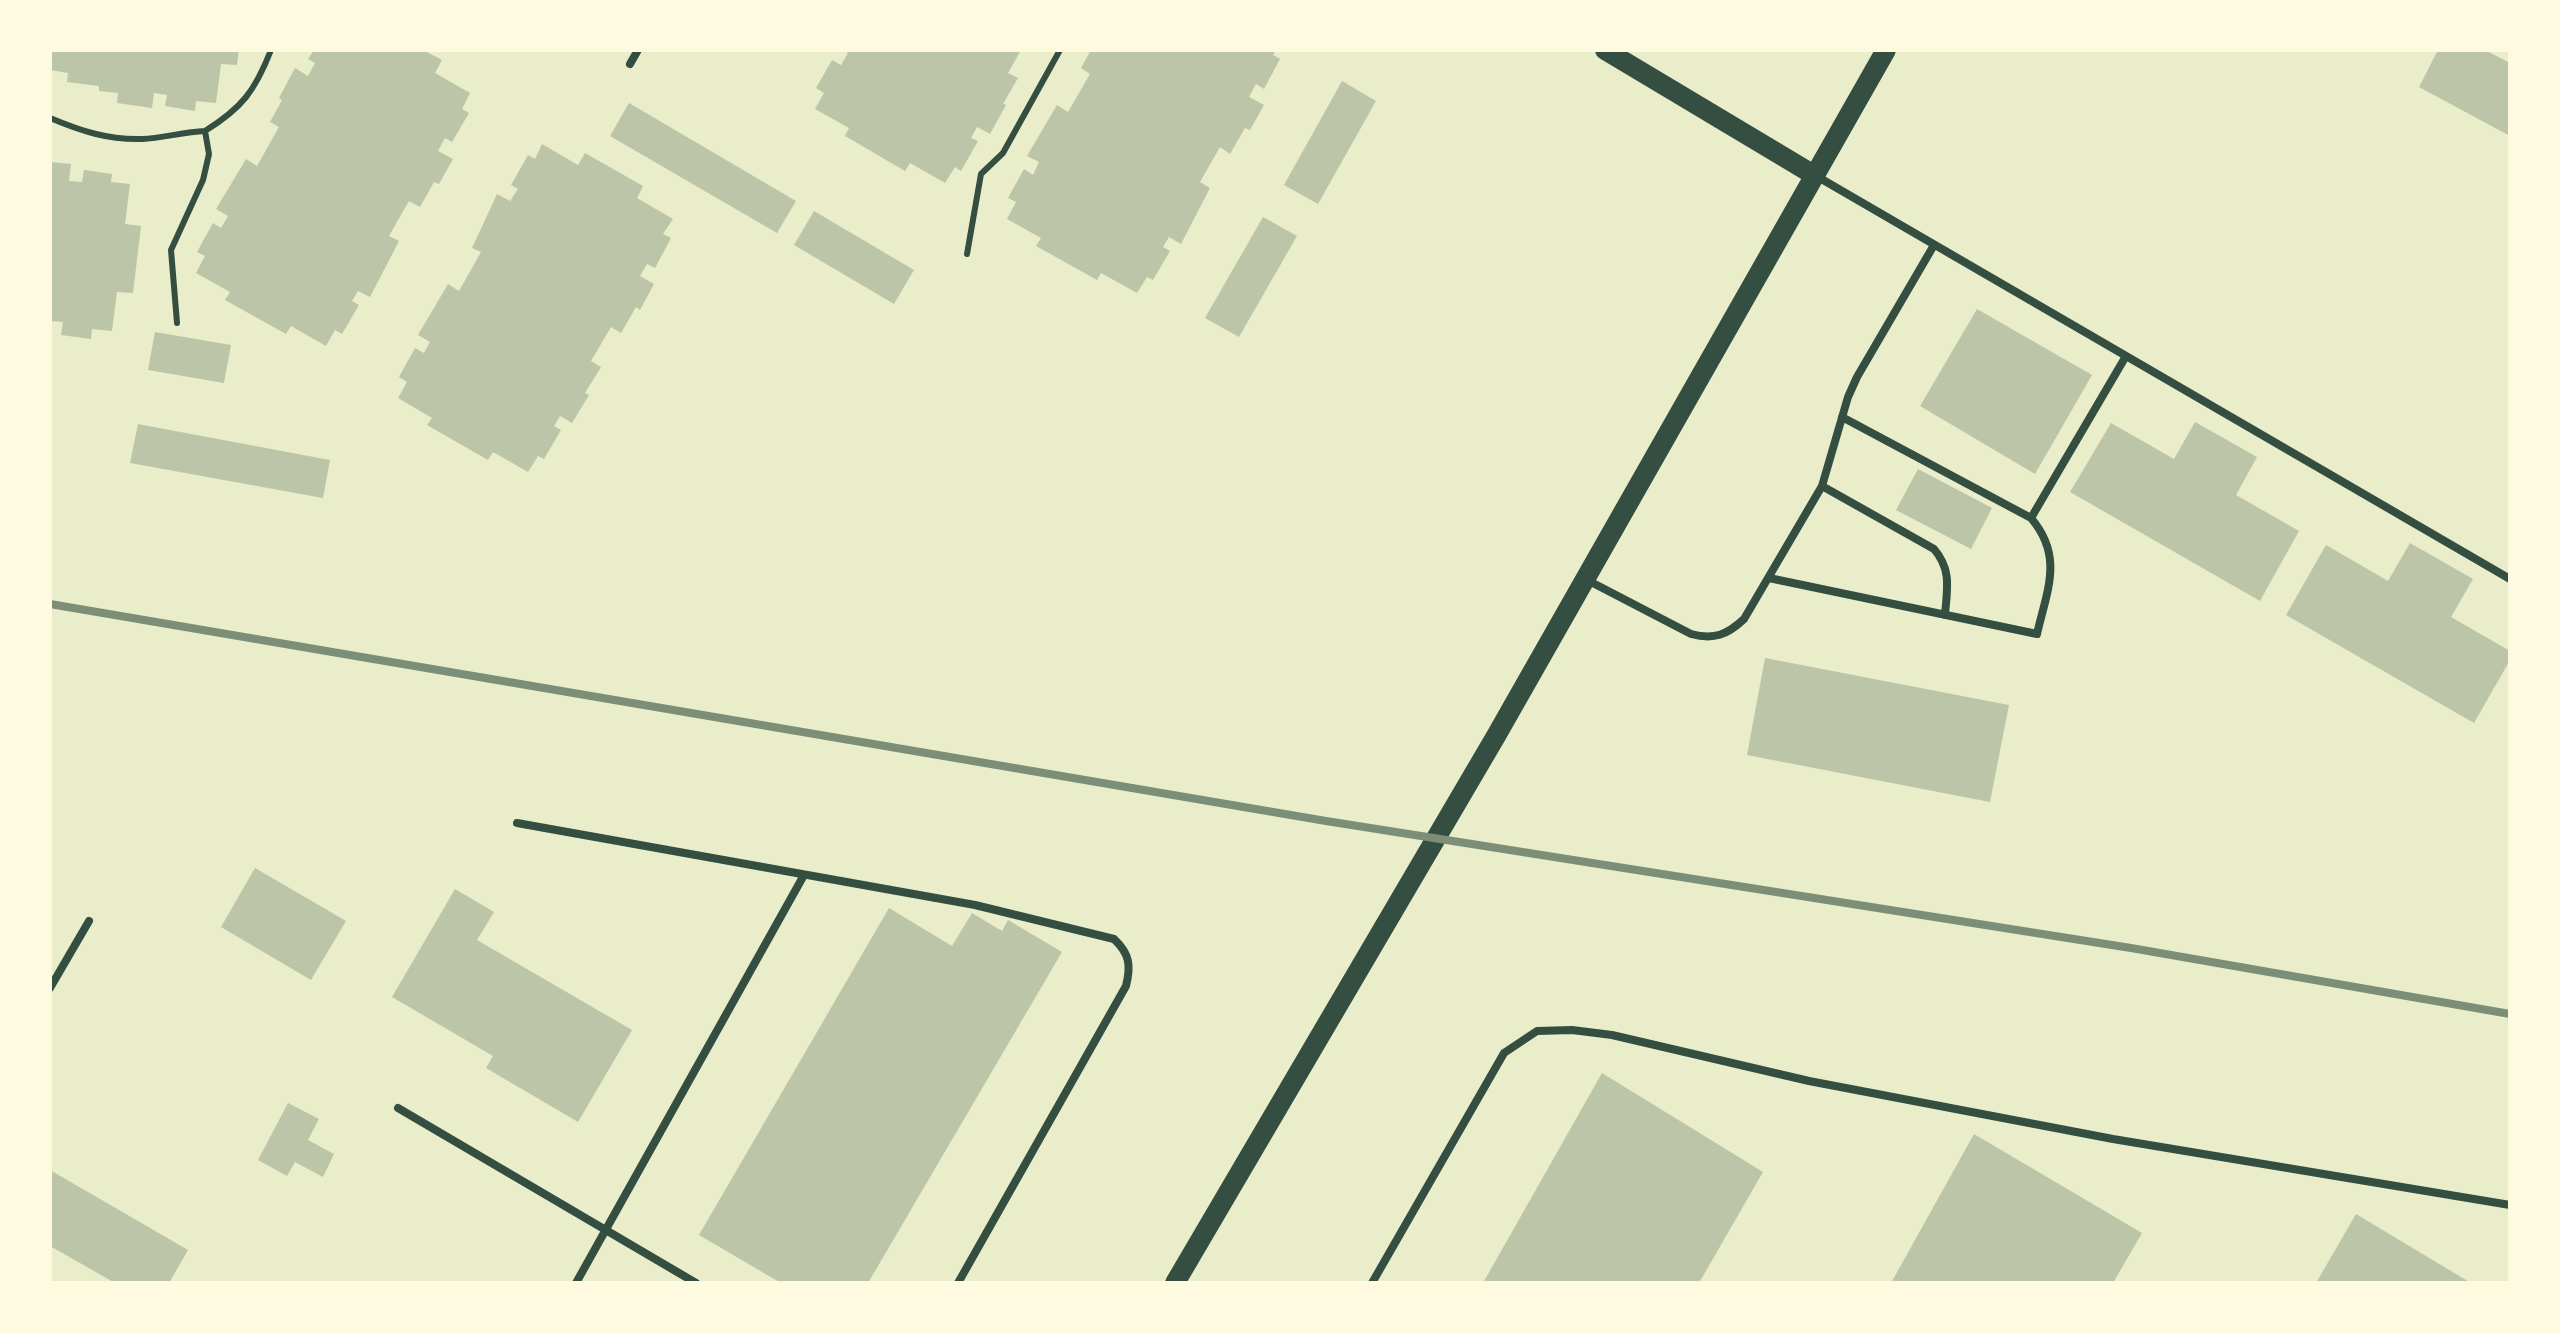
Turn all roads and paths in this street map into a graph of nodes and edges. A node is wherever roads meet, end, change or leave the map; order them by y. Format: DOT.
graph roads {
  1 [pos="271,50"];
  2 [pos="638,50"];
  3 [pos="1060,50"];
  4 [pos="1606,50"];
  5 [pos="1886,50"];
  6 [pos="630,64"];
  7 [pos="50,118"];
  8 [pos="204,131"];
  9 [pos="1814,175"];
  10 [pos="1934,246"];
  11 [pos="967,254"];
  12 [pos="177,323"];
  13 [pos="2126,356"];
  14 [pos="1842,417"];
  15 [pos="1822,486"];
  16 [pos="2031,518"];
  17 [pos="1769,578"];
  18 [pos="1585,579"];
  19 [pos="2510,579"];
  20 [pos="1945,614"];
  21 [pos="518,824"];
  22 [pos="804,875"];
  23 [pos="88,921"];
  24 [pos="50,988"];
  25 [pos="398,1108"];
  26 [pos="2510,1205"];
  27 [pos="606,1230"];
  28 [pos="1178,1282"];
  29 [pos="576,1283"];
  30 [pos="696,1283"];
  31 [pos="958,1283"];
  32 [pos="1372,1283"];
  1 -- 8 [label="path"];
  2 -- 6 [label="lane"];
  3 -- 11 [label="path"];
  4 -- 9 [label="main road"];
  5 -- 9 [label="main road"];
  7 -- 8 [label="path"];
  8 -- 12 [label="path"];
  9 -- 10 [label="lane"];
  9 -- 18 [label="main road"];
  10 -- 13 [label="lane"];
  10 -- 14 [label="lane"];
  13 -- 16 [label="lane"];
  13 -- 19 [label="lane"];
  14 -- 15 [label="lane"];
  14 -- 16 [label="lane"];
  15 -- 17 [label="lane"];
  15 -- 20 [label="lane"];
  16 -- 20 [label="lane"];
  17 -- 18 [label="lane"];
  17 -- 20 [label="lane"];
  18 -- 28 [label="main road"];
  21 -- 22 [label="lane"];
  22 -- 27 [label="lane"];
  22 -- 31 [label="lane"];
  23 -- 24 [label="lane"];
  25 -- 27 [label="lane"];
  26 -- 32 [label="lane"];
  27 -- 29 [label="lane"];
  27 -- 30 [label="lane"];
}
